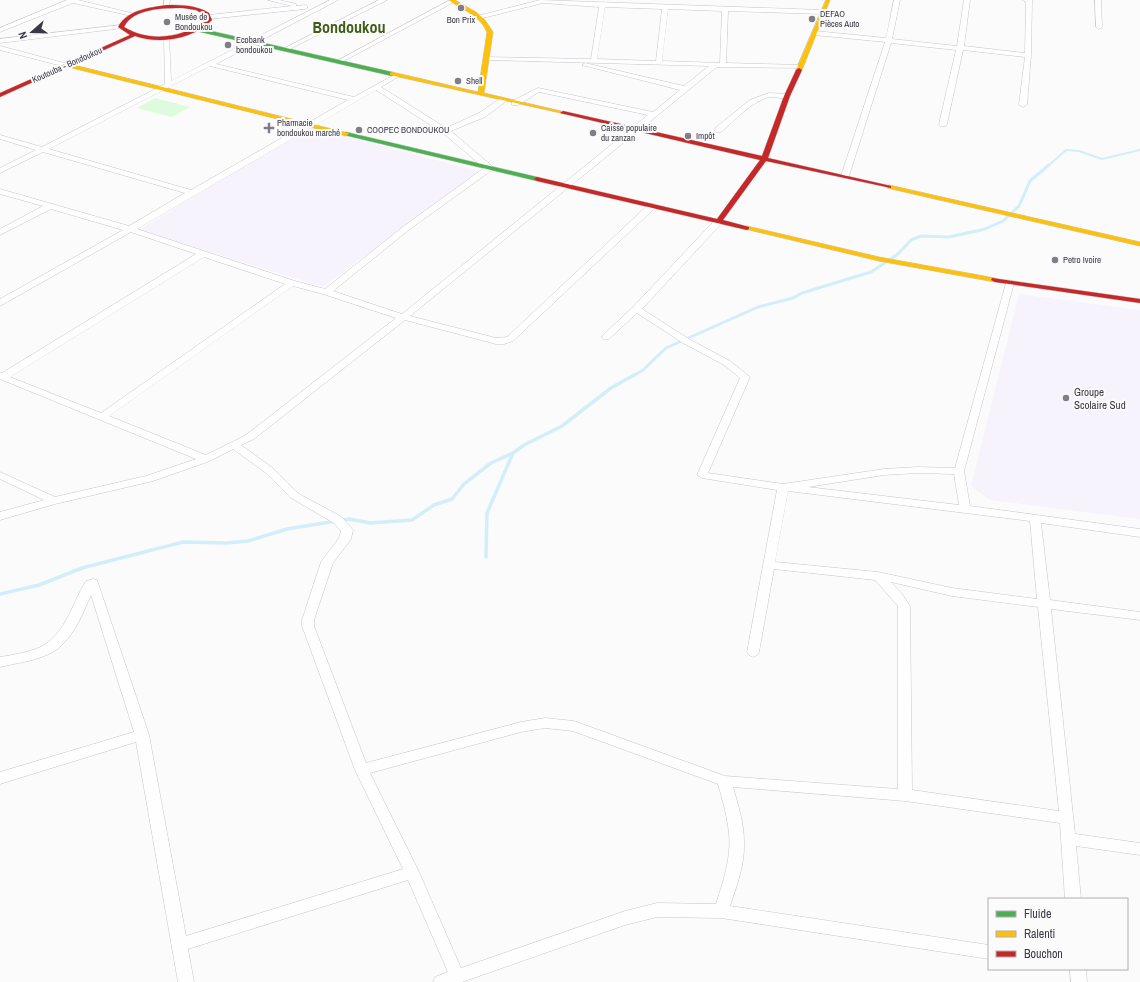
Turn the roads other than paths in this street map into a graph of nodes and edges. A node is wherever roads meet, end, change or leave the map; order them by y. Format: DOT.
graph roads {
  1 [pos="72,0"];
  2 [pos="271,0"];
  3 [pos="335,0"];
  4 [pos="384,0"];
  5 [pos="828,0"];
  6 [pos="897,0"];
  7 [pos="967,0"];
  8 [pos="1026,0"];
  9 [pos="1029,0"];
  10 [pos="1098,0"];
  11 [pos="452,1"];
  12 [pos="539,1"];
  13 [pos="167,3"];
  14 [pos="204,3"];
  15 [pos="602,5"];
  16 [pos="305,7"];
  17 [pos="664,7"];
  18 [pos="192,8"];
  19 [pos="725,9"];
  20 [pos="316,10"];
  21 [pos="822,12"];
  22 [pos="132,14"];
  23 [pos="479,16"];
  24 [pos="209,17"];
  25 [pos="121,27"];
  26 [pos="1100,27"];
  27 [pos="0,30"];
  28 [pos="198,30"];
  29 [pos="815,33"];
  30 [pos="134,36"];
  31 [pos="166,37"];
  32 [pos="889,40"];
  33 [pos="0,41"];
  34 [pos="252,42"];
  35 [pos="0,48"];
  36 [pos="960,48"];
  37 [pos="284,50"];
  38 [pos="1028,55"];
  39 [pos="487,58"];
  40 [pos="563,60"];
  41 [pos="594,60"];
  42 [pos="338,62"];
  43 [pos="659,62"];
  44 [pos="209,64"];
  45 [pos="66,65"];
  46 [pos="720,65"];
  47 [pos="800,67"];
  48 [pos="396,76"];
  49 [pos="168,84"];
  50 [pos="376,87"];
  51 [pos="159,89"];
  52 [pos="686,89"];
  53 [pos="480,94"];
  54 [pos="0,95"];
  55 [pos="787,96"];
  56 [pos="355,99"];
  57 [pos="504,100"];
  58 [pos="515,103"];
  59 [pos="1023,105"];
  60 [pos="654,114"];
  61 [pos="308,124"];
  62 [pos="943,124"];
  63 [pos="637,130"];
  64 [pos="718,130"];
  65 [pos="446,131"];
  66 [pos="0,137"];
  67 [pos="41,150"];
  68 [pos="764,159"];
  69 [pos="488,168"];
  70 [pos="0,171"];
  71 [pos="845,176"];
  72 [pos="565,186"];
  73 [pos="0,191"];
  74 [pos="192,193"];
  75 [pos="50,206"];
  76 [pos="652,206"];
  77 [pos="718,222"];
  78 [pos="130,229"];
  79 [pos="0,232"];
  80 [pos="1140,244"];
  81 [pos="202,254"];
  82 [pos="292,283"];
  83 [pos="1010,283"];
  84 [pos="326,292"];
  85 [pos="1140,301"];
  86 [pos="0,303"];
  87 [pos="636,309"];
  88 [pos="403,317"];
  89 [pos="606,336"];
  90 [pos="2,376"];
  91 [pos="102,417"];
  92 [pos="234,445"];
  93 [pos="206,459"];
  94 [pos="959,471"];
  95 [pos="0,475"];
  96 [pos="784,487"];
  97 [pos="54,501"];
  98 [pos="965,509"];
  99 [pos="0,516"];
  100 [pos="1035,519"];
  101 [pos="1140,533"];
  102 [pos="769,565"];
  103 [pos="878,576"];
  104 [pos="1044,603"];
  105 [pos="1140,616"];
  106 [pos="753,652"];
  107 [pos="0,662"];
  108 [pos="142,735"];
  109 [pos="362,770"];
  110 [pos="0,778"];
  111 [pos="724,781"];
  112 [pos="905,795"];
  113 [pos="1067,818"];
  114 [pos="1069,839"];
  115 [pos="1140,849"];
  116 [pos="412,872"];
  117 [pos="1073,898"];
  118 [pos="721,911"];
  119 [pos="179,945"];
  120 [pos="988,952"];
  121 [pos="1078,970"];
  122 [pos="450,980"];
  123 [pos="186,982"];
  124 [pos="1079,982"];
  1 -- 22 [label="street"];
  1 -- 27 [label="street"];
  2 -- 16 [label="street"];
  3 -- 20 [label="street"];
  4 -- 37 [label="street"];
  5 -- 21 [label="street"];
  6 -- 32 [label="street"];
  7 -- 36 [label="street"];
  8 -- 9 [label="street"];
  9 -- 38 [label="street"];
  10 -- 26 [label="street"];
  11 -- 23 [label="street"];
  11 -- 42 [label="street"];
  12 -- 15 [label="street"];
  12 -- 23 [label="street"];
  13 -- 18 [label="street"];
  13 -- 22 [label="street"];
  14 -- 18 [label="street"];
  15 -- 17 [label="street"];
  15 -- 41 [label="street"];
  16 -- 20 [label="street"];
  16 -- 24 [label="street"];
  17 -- 19 [label="street"];
  17 -- 43 [label="street"];
  18 -- 24 [label="street"];
  19 -- 21 [label="street"];
  19 -- 46 [label="street"];
  20 -- 34 [label="street"];
  21 -- 29 [label="street"];
  22 -- 25 [label="street"];
  23 -- 39 [label="street"];
  24 -- 28 [label="street"];
  25 -- 30 [label="street"];
  25 -- 33 [label="street"];
  28 -- 31 [label="street"];
  28 -- 34 [label="street"];
  29 -- 32 [label="street"];
  29 -- 47 [label="street"];
  30 -- 31 [label="street"];
  30 -- 45 [label="street, Koutouba - Bondoukou"];
  31 -- 49 [label="street"];
  32 -- 36 [label="street"];
  32 -- 71 [label="street"];
  34 -- 37 [label="street"];
  34 -- 44 [label="street"];
  35 -- 45 [label="street"];
  36 -- 38 [label="street"];
  36 -- 62 [label="street"];
  37 -- 42 [label="street"];
  38 -- 59 [label="street"];
  39 -- 40 [label="street"];
  39 -- 53 [label="street"];
  40 -- 41 [label="street"];
  40 -- 52 [label="street"];
  41 -- 43 [label="street"];
  42 -- 48 [label="street"];
  43 -- 46 [label="street"];
  44 -- 49 [label="street"];
  44 -- 56 [label="street"];
  45 -- 51 [label="street"];
  45 -- 54 [label="street, Koutouba - Bondoukou"];
  46 -- 47 [label="street"];
  46 -- 52 [label="street"];
  47 -- 55 [label="street"];
  48 -- 50 [label="street"];
  48 -- 53 [label="street"];
  49 -- 51 [label="street"];
  50 -- 56 [label="street"];
  50 -- 65 [label="street"];
  51 -- 61 [label="street"];
  51 -- 67 [label="street"];
  52 -- 60 [label="street"];
  53 -- 57 [label="street"];
  55 -- 64 [label="street"];
  55 -- 68 [label="street"];
  56 -- 61 [label="street"];
  57 -- 58 [label="street"];
  57 -- 65 [label="street"];
  58 -- 60 [label="street"];
  58 -- 63 [label="street"];
  60 -- 63 [label="street"];
  61 -- 69 [label="street"];
  61 -- 74 [label="street"];
  63 -- 68 [label="street"];
  63 -- 72 [label="street"];
  65 -- 69 [label="street"];
  66 -- 67 [label="street"];
  67 -- 70 [label="street"];
  67 -- 74 [label="street"];
  68 -- 71 [label="street"];
  68 -- 77 [label="street"];
  69 -- 72 [label="street"];
  69 -- 84 [label="street"];
  71 -- 80 [label="street"];
  72 -- 76 [label="street"];
  72 -- 88 [label="street"];
  73 -- 75 [label="street"];
  74 -- 78 [label="street"];
  75 -- 78 [label="street"];
  75 -- 79 [label="street"];
  76 -- 77 [label="street"];
  76 -- 88 [label="street"];
  77 -- 83 [label="street"];
  77 -- 87 [label="street"];
  78 -- 81 [label="street"];
  78 -- 86 [label="street"];
  81 -- 82 [label="street"];
  81 -- 90 [label="street"];
  82 -- 84 [label="street"];
  82 -- 91 [label="street"];
  83 -- 85 [label="street"];
  83 -- 94 [label="street"];
  84 -- 88 [label="street"];
  87 -- 89 [label="street"];
  87 -- 96 [label="street"];
  88 -- 92 [label="street"];
  90 -- 91 [label="street"];
  91 -- 93 [label="street"];
  92 -- 93 [label="street"];
  92 -- 109 [label="street"];
  93 -- 97 [label="street"];
  94 -- 96 [label="street"];
  94 -- 98 [label="street"];
  95 -- 97 [label="street"];
  96 -- 98 [label="street"];
  96 -- 102 [label="street"];
  97 -- 99 [label="street"];
  98 -- 100 [label="street"];
  100 -- 101 [label="street"];
  100 -- 104 [label="street"];
  102 -- 103 [label="street"];
  102 -- 106 [label="street"];
  103 -- 104 [label="street"];
  103 -- 112 [label="street"];
  104 -- 105 [label="street"];
  104 -- 113 [label="street"];
  107 -- 108 [label="street"];
  108 -- 110 [label="street"];
  108 -- 119 [label="street"];
  109 -- 111 [label="street"];
  109 -- 116 [label="street"];
  111 -- 112 [label="street"];
  111 -- 118 [label="street"];
  112 -- 113 [label="street"];
  113 -- 114 [label="street"];
  114 -- 115 [label="street"];
  114 -- 117 [label="street"];
  116 -- 119 [label="street"];
  116 -- 122 [label="street"];
  118 -- 120 [label="street"];
  118 -- 122 [label="street"];
  119 -- 123 [label="street"];
  121 -- 124 [label="street"];
}
